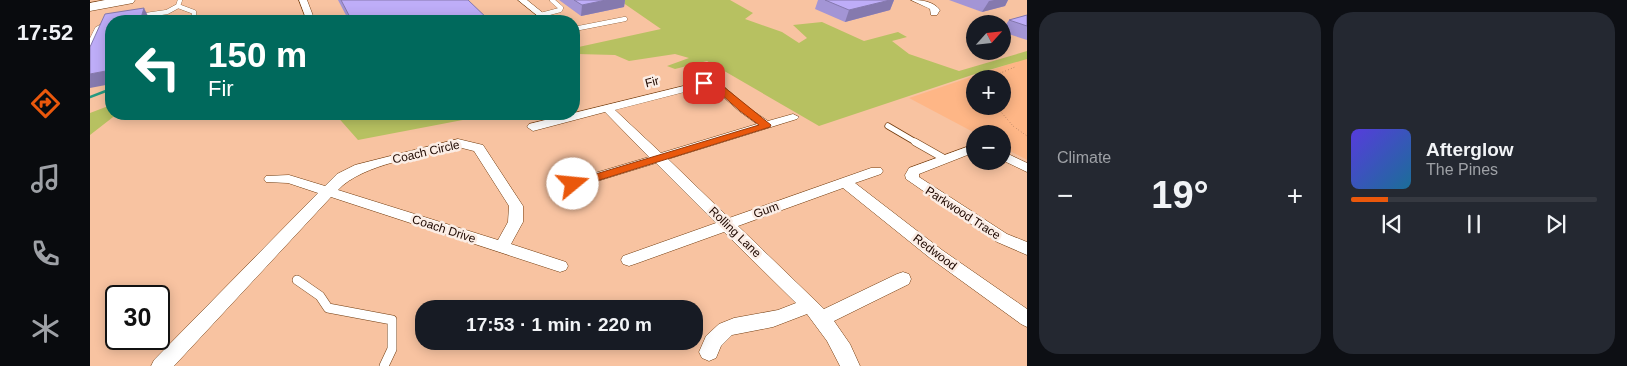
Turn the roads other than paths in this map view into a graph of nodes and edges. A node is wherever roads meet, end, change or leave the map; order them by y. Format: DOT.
graph roads {
  1 [pos="112,0"];
  2 [pos="128,0"];
  3 [pos="180,0"];
  4 [pos="306,0"];
  5 [pos="522,0"];
  6 [pos="552,0"];
  7 [pos="915,0"];
  8 [pos="90,6"];
  9 [pos="178,6"];
  10 [pos="167,12"];
  11 [pos="934,13"];
  12 [pos="149,15"];
  13 [pos="166,15"];
  14 [pos="194,15"];
  15 [pos="310,15"];
  16 [pos="541,15"];
  17 [pos="625,19"];
  18 [pos="105,24"];
  19 [pos="580,28"];
  20 [pos="90,43"];
  21 [pos="607,108"];
  22 [pos="580,115"];
  23 [pos="793,117"];
  24 [pos="560,120"];
  25 [pos="766,125"];
  26 [pos="888,126"];
  27 [pos="533,127"];
  28 [pos="966,151"];
  29 [pos="659,158"];
  30 [pos="945,159"];
  31 [pos="1011,160"];
  32 [pos="1027,168"];
  33 [pos="876,171"];
  34 [pos="271,180"];
  35 [pos="845,182"];
  36 [pos="573,184"];
  37 [pos="327,192"];
  38 [pos="727,225"];
  39 [pos="502,247"];
  40 [pos="1027,249"];
  41 [pos="629,260"];
  42 [pos="560,266"];
  43 [pos="902,279"];
  44 [pos="297,280"];
  45 [pos="809,306"];
  46 [pos="822,319"];
  47 [pos="1027,319"];
  48 [pos="709,352"];
  49 [pos="161,366"];
  50 [pos="384,366"];
  51 [pos="850,366"];
  1 -- 8 [label="highway"];
  2 -- 8 [label="highway"];
  3 -- 9 [label="lane"];
  4 -- 15 [label="street"];
  5 -- 16 [label="street"];
  6 -- 16 [label="lane"];
  7 -- 11 [label="street"];
  9 -- 10 [label="lane"];
  9 -- 14 [label="lane"];
  10 -- 12 [label="lane"];
  10 -- 13 [label="lane"];
  17 -- 19 [label="lane"];
  18 -- 20 [label="lane"];
  21 -- 22 [label="street, Fir"];
  21 -- 25 [label="street, Fir"];
  21 -- 29 [label="street, Rolling Lane"];
  23 -- 25 [label="street"];
  24 -- 27 [label="street, Fir"];
  25 -- 29 [label="street"];
  26 -- 30 [label="lane"];
  28 -- 30 [label="street, Parkwood Trace"];
  29 -- 36 [label="street"];
  29 -- 38 [label="street, Rolling Lane"];
  30 -- 40 [label="street, Parkwood Trace"];
  31 -- 32 [label="street"];
  33 -- 35 [label="street, Gum"];
  34 -- 37 [label="street, Coach Drive"];
  35 -- 38 [label="street, Gum"];
  35 -- 47 [label="street, Redwood"];
  37 -- 39 [label="street, Coach Drive"];
  37 -- 39 [label="street, Coach Circle"];
  37 -- 49 [label="street"];
  38 -- 41 [label="street, Gum"];
  38 -- 45 [label="street, Rolling Lane"];
  39 -- 42 [label="street, Coach Drive"];
  43 -- 46 [label="street"];
  44 -- 50 [label="lane"];
  45 -- 46 [label="street, Rolling Lane"];
  45 -- 48 [label="street"];
  46 -- 51 [label="street, Rolling Lane"];
}
